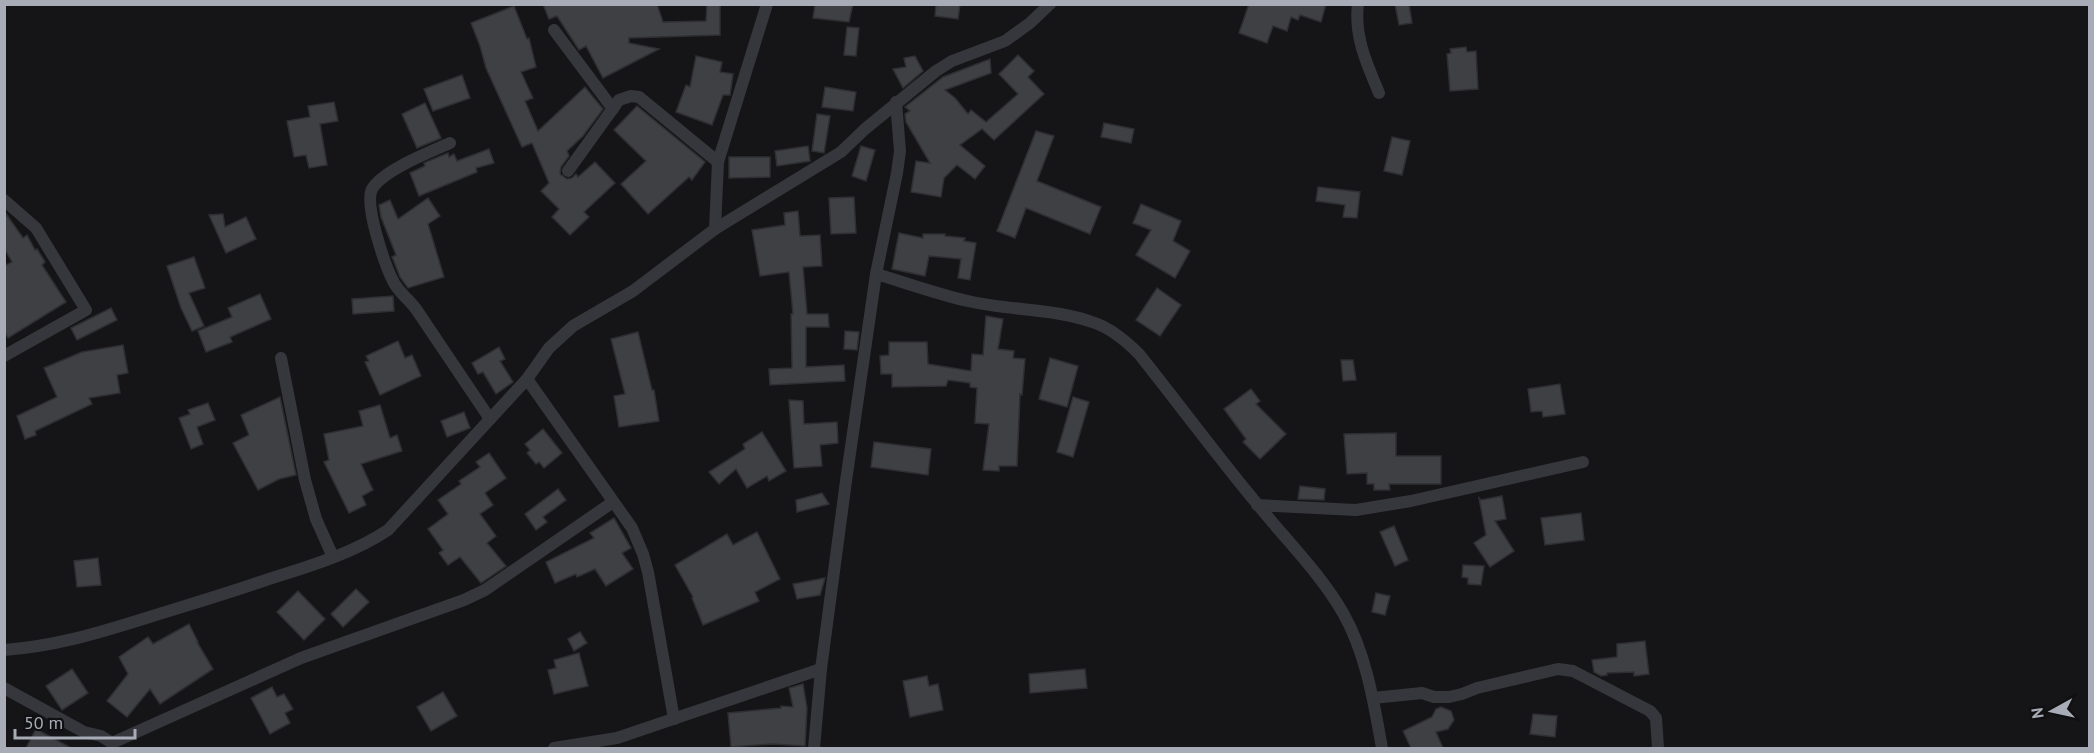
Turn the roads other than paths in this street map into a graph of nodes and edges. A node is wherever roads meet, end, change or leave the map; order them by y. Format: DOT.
graph roads {
  1 [pos="767,4"];
  2 [pos="1050,4"];
  3 [pos="1358,4"];
  4 [pos="554,30"];
  5 [pos="1379,93"];
  6 [pos="896,102"];
  7 [pos="613,109"];
  8 [pos="450,144"];
  9 [pos="718,162"];
  10 [pos="567,171"];
  11 [pos="4,200"];
  12 [pos="715,229"];
  13 [pos="876,274"];
  14 [pos="4,356"];
  15 [pos="281,358"];
  16 [pos="527,379"];
  17 [pos="490,419"];
  18 [pos="1583,462"];
  19 [pos="613,502"];
  20 [pos="1257,504"];
  21 [pos="333,557"];
  22 [pos="4,650"];
  23 [pos="821,669"];
  24 [pos="4,688"];
  25 [pos="1373,698"];
  26 [pos="674,719"];
  27 [pos="116,746"];
  28 [pos="596,746"];
  29 [pos="554,748"];
  30 [pos="814,748"];
  31 [pos="1382,748"];
  32 [pos="1658,748"];
  1 -- 9 [label="street"];
  2 -- 6 [label="street"];
  3 -- 5 [label="street"];
  4 -- 7 [label="street"];
  6 -- 12 [label="street"];
  6 -- 13 [label="street"];
  7 -- 9 [label="street"];
  7 -- 10 [label="street"];
  8 -- 17 [label="street"];
  9 -- 12 [label="street"];
  11 -- 14 [label="street"];
  12 -- 16 [label="street"];
  13 -- 20 [label="street"];
  13 -- 23 [label="street"];
  15 -- 21 [label="street"];
  16 -- 17 [label="street"];
  16 -- 19 [label="street"];
  17 -- 21 [label="street"];
  18 -- 20 [label="street"];
  19 -- 26 [label="street"];
  19 -- 27 [label="street"];
  20 -- 25 [label="street"];
  21 -- 22 [label="street"];
  23 -- 26 [label="street"];
  23 -- 30 [label="street"];
  24 -- 27 [label="street"];
  25 -- 31 [label="street"];
  25 -- 32 [label="street"];
  26 -- 28 [label="street"];
  28 -- 29 [label="street"];
}
